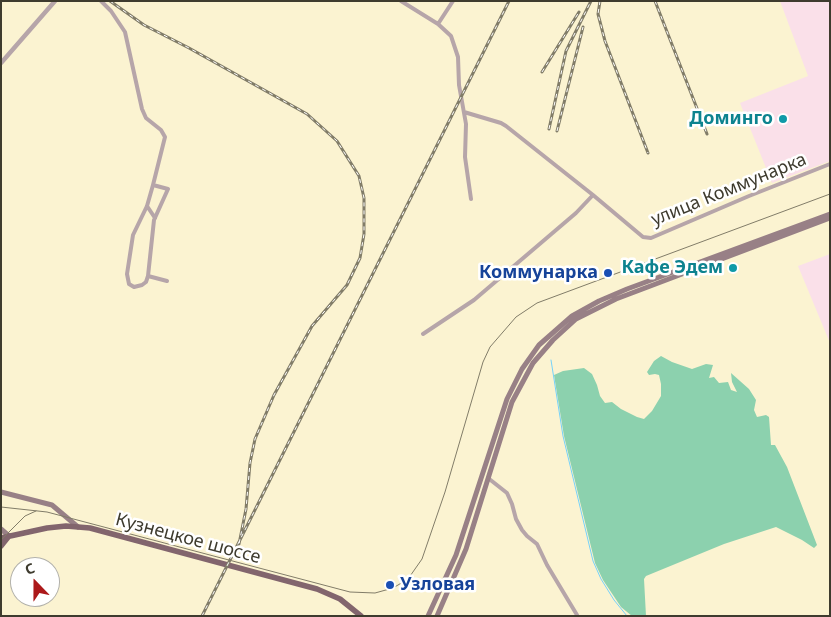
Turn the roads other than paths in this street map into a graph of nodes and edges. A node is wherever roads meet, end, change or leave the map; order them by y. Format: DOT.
graph roads {
  1 [pos="55,1"];
  2 [pos="102,1"];
  3 [pos="401,1"];
  4 [pos="453,1"];
  5 [pos="438,24"];
  6 [pos="1,63"];
  7 [pos="464,112"];
  8 [pos="830,164"];
  9 [pos="153,185"];
  10 [pos="593,195"];
  11 [pos="471,199"];
  12 [pos="147,206"];
  13 [pos="830,214"];
  14 [pos="155,218"];
  15 [pos="830,218"];
  16 [pos="148,276"];
  17 [pos="167,280"];
  18 [pos="423,334"];
  19 [pos="488,478"];
  20 [pos="1,492"];
  21 [pos="78,527"];
  22 [pos="1,529"];
  23 [pos="9,536"];
  24 [pos="1,538"];
  25 [pos="1,546"];
  26 [pos="577,615"];
  27 [pos="362,616"];
  28 [pos="428,616"];
  29 [pos="436,616"];
  1 -- 6 [label="street"];
  2 -- 9 [label="street"];
  3 -- 5 [label="street"];
  4 -- 5 [label="street"];
  5 -- 7 [label="street"];
  7 -- 10 [label="street, улица Коммунарка"];
  7 -- 11 [label="street"];
  8 -- 10 [label="street, улица Коммунарка"];
  9 -- 12 [label="street"];
  9 -- 14 [label="street"];
  10 -- 18 [label="street"];
  12 -- 14 [label="street"];
  12 -- 16 [label="street"];
  13 -- 28 [label="main road"];
  14 -- 16 [label="street"];
  15 -- 19 [label="main road"];
  16 -- 17 [label="street"];
  19 -- 26 [label="street"];
  19 -- 29 [label="main road"];
  20 -- 21 [label="main road"];
  21 -- 23 [label="main road, Кузнецкое шоссе"];
  21 -- 27 [label="main road, Кузнецкое шоссе"];
  22 -- 23 [label="main road"];
  23 -- 24 [label="main road, Кузнецкое шоссе"];
  23 -- 25 [label="main road"];
}
